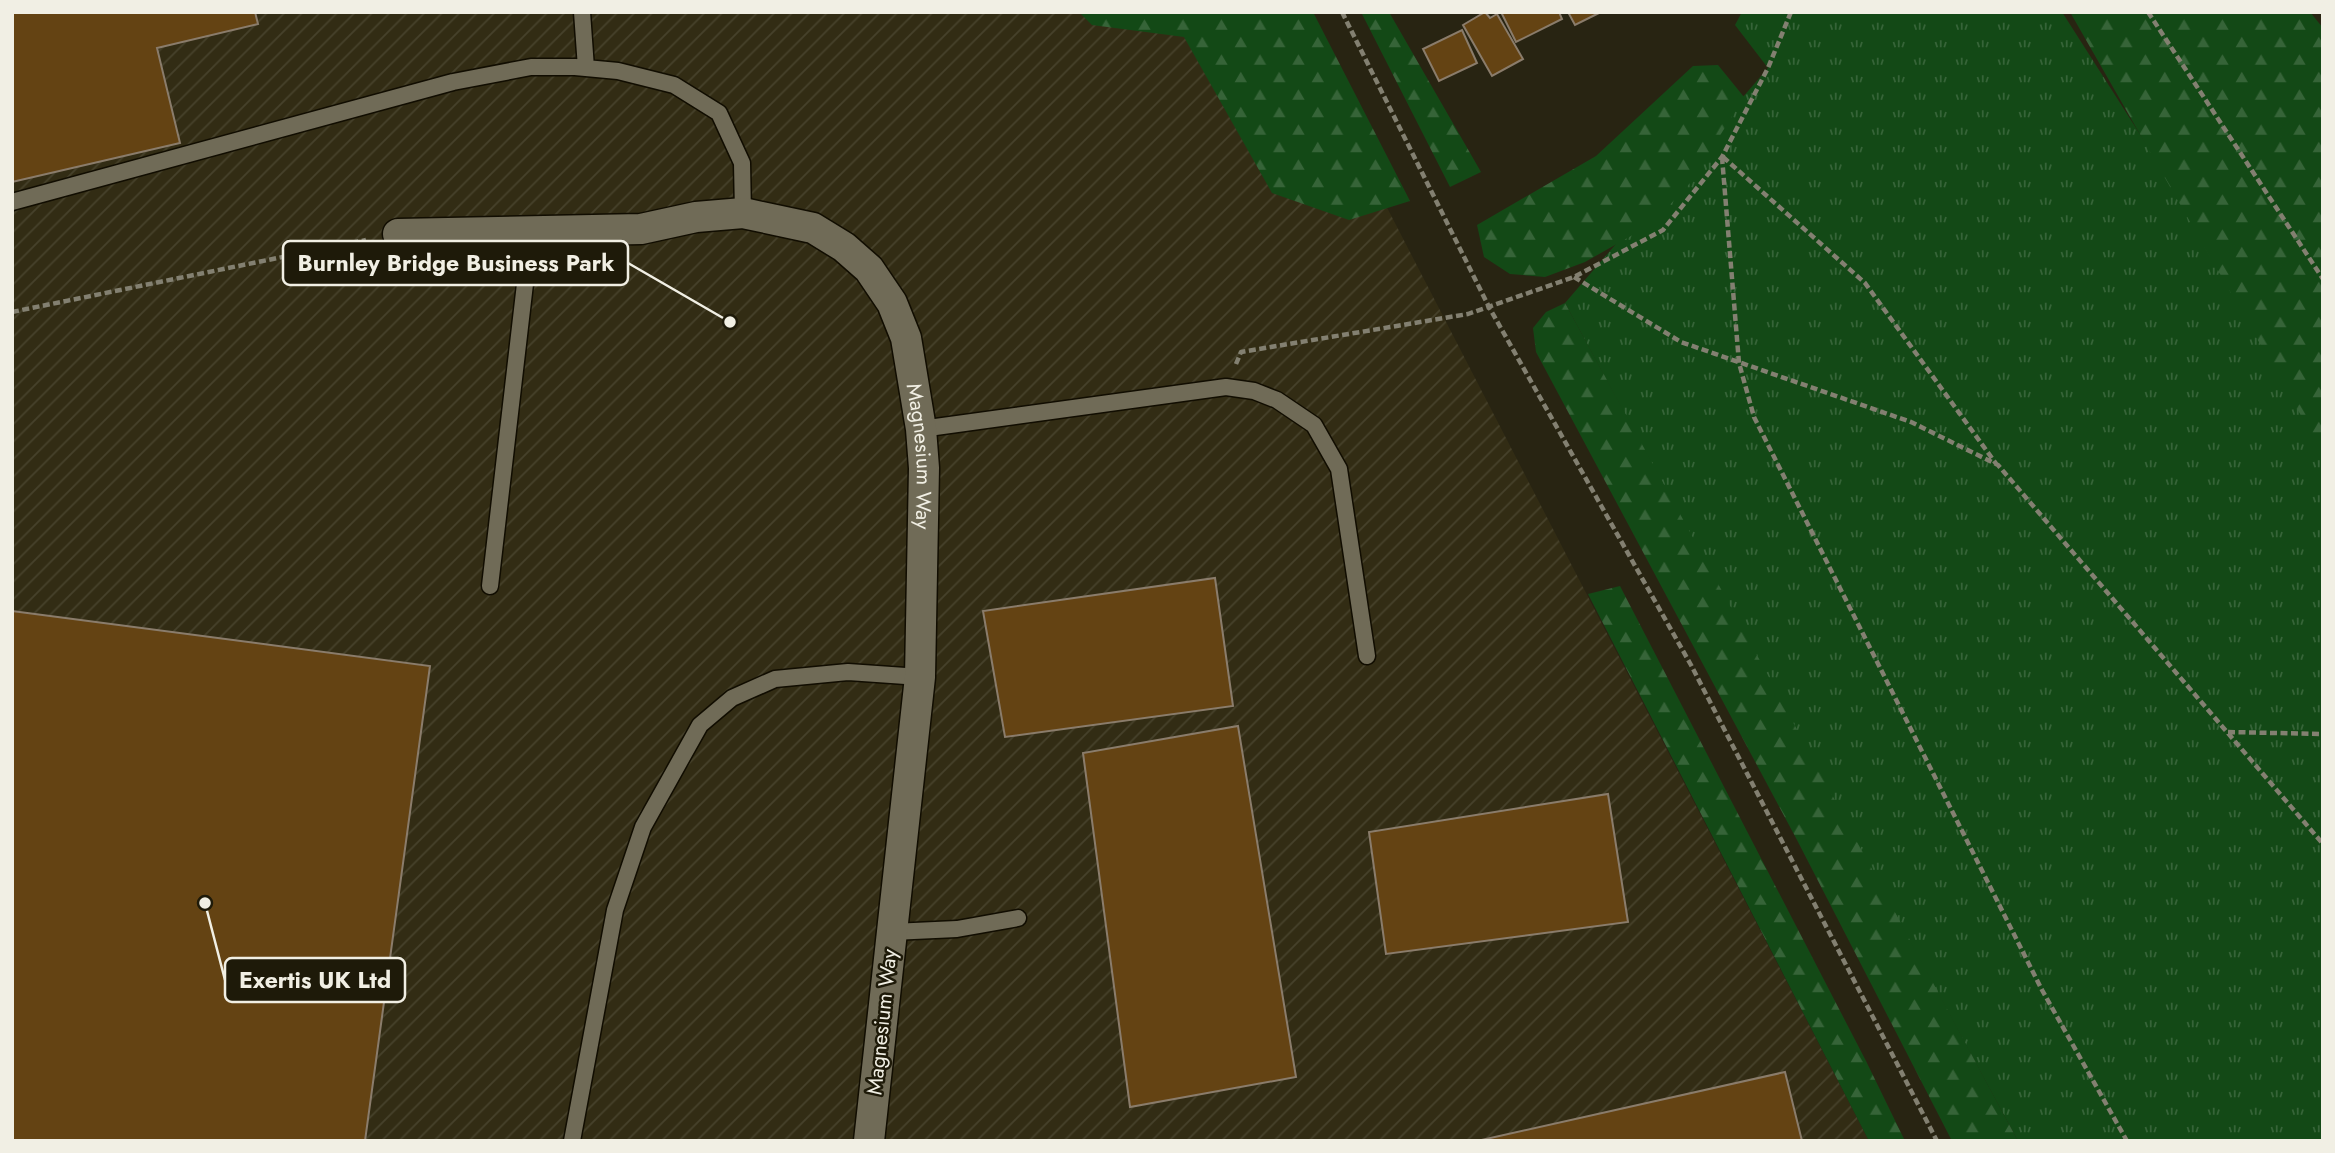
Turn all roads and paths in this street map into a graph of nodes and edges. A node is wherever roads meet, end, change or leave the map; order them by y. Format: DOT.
graph roads {
  1 [pos="582,12"];
  2 [pos="1342,12"];
  3 [pos="1791,12"];
  4 [pos="2148,12"];
  5 [pos="586,68"];
  6 [pos="1722,157"];
  7 [pos="12,202"];
  8 [pos="743,213"];
  9 [pos="531,232"];
  10 [pos="398,233"];
  11 [pos="1574,277"];
  12 [pos="2323,279"];
  13 [pos="1489,307"];
  14 [pos="12,312"];
  15 [pos="1739,363"];
  16 [pos="1226,387"];
  17 [pos="921,429"];
  18 [pos="1998,465"];
  19 [pos="489,586"];
  20 [pos="1367,656"];
  21 [pos="920,677"];
  22 [pos="2227,732"];
  23 [pos="2323,734"];
  24 [pos="2323,844"];
  25 [pos="1018,918"];
  26 [pos="892,932"];
  27 [pos="572,1141"];
  28 [pos="869,1141"];
  29 [pos="1937,1141"];
  30 [pos="2127,1141"];
  1 -- 5 [label="lane"];
  2 -- 13 [label="path"];
  3 -- 6 [label="path"];
  4 -- 12 [label="path"];
  5 -- 7 [label="lane"];
  5 -- 8 [label="lane"];
  6 -- 11 [label="path"];
  6 -- 15 [label="path"];
  6 -- 18 [label="path"];
  8 -- 9 [label="street, Magnesium Way"];
  8 -- 17 [label="street, Magnesium Way"];
  9 -- 10 [label="street, Magnesium Way"];
  9 -- 19 [label="lane"];
  10 -- 14 [label="path"];
  11 -- 13 [label="path"];
  11 -- 15 [label="path"];
  13 -- 16 [label="path"];
  13 -- 29 [label="path"];
  15 -- 18 [label="path"];
  15 -- 30 [label="path"];
  16 -- 17 [label="lane"];
  16 -- 20 [label="lane"];
  17 -- 21 [label="street, Magnesium Way"];
  18 -- 22 [label="path"];
  21 -- 26 [label="street, Magnesium Way"];
  21 -- 27 [label="lane"];
  22 -- 23 [label="path"];
  22 -- 24 [label="path"];
  25 -- 26 [label="lane"];
  26 -- 28 [label="street, Magnesium Way"];
}
